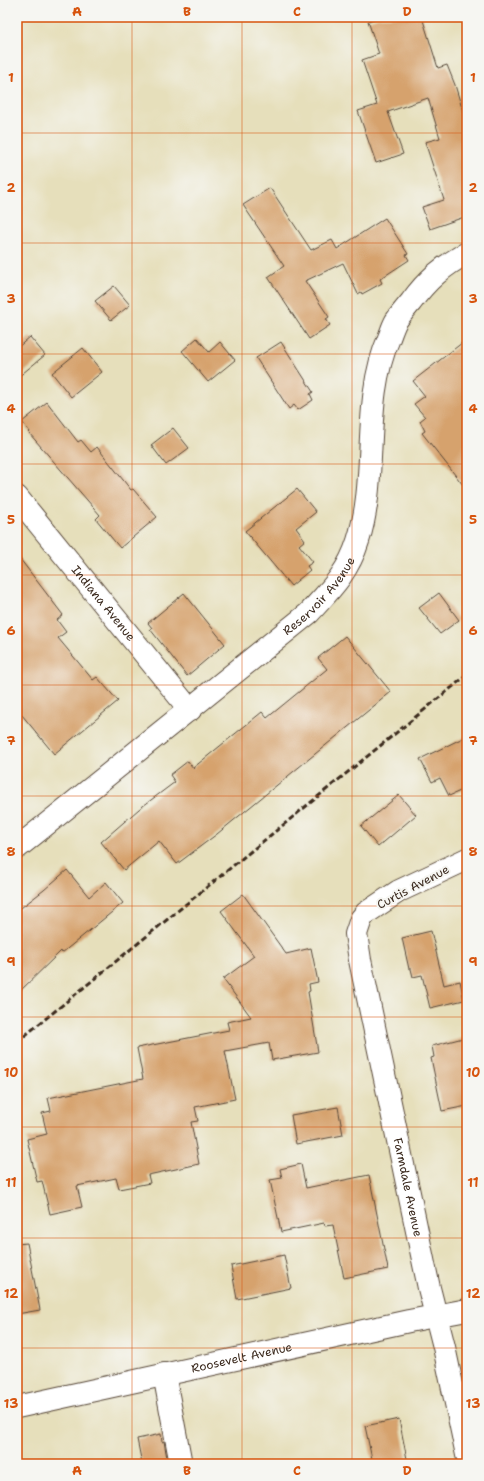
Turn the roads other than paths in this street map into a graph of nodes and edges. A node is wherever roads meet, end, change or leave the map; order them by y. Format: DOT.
graph roads {
  1 [pos="467,252"];
  2 [pos="17,497"];
  3 [pos="190,710"];
  4 [pos="17,848"];
  5 [pos="467,859"];
  6 [pos="361,919"];
  7 [pos="467,1310"];
  8 [pos="436,1316"];
  9 [pos="164,1374"];
  10 [pos="17,1407"];
  11 [pos="467,1455"];
  12 [pos="181,1464"];
  1 -- 3 [label="street, Reservoir Avenue"];
  2 -- 3 [label="street, Indiana Avenue"];
  3 -- 4 [label="street, Reservoir Avenue"];
  5 -- 6 [label="street, Curtis Avenue"];
  6 -- 8 [label="street, Farmdale Avenue"];
  7 -- 8 [label="street, Roosevelt Avenue"];
  8 -- 9 [label="street, Roosevelt Avenue"];
  8 -- 11 [label="street, Farmdale Avenue"];
  9 -- 10 [label="street, Roosevelt Avenue"];
  9 -- 12 [label="street"];
}
